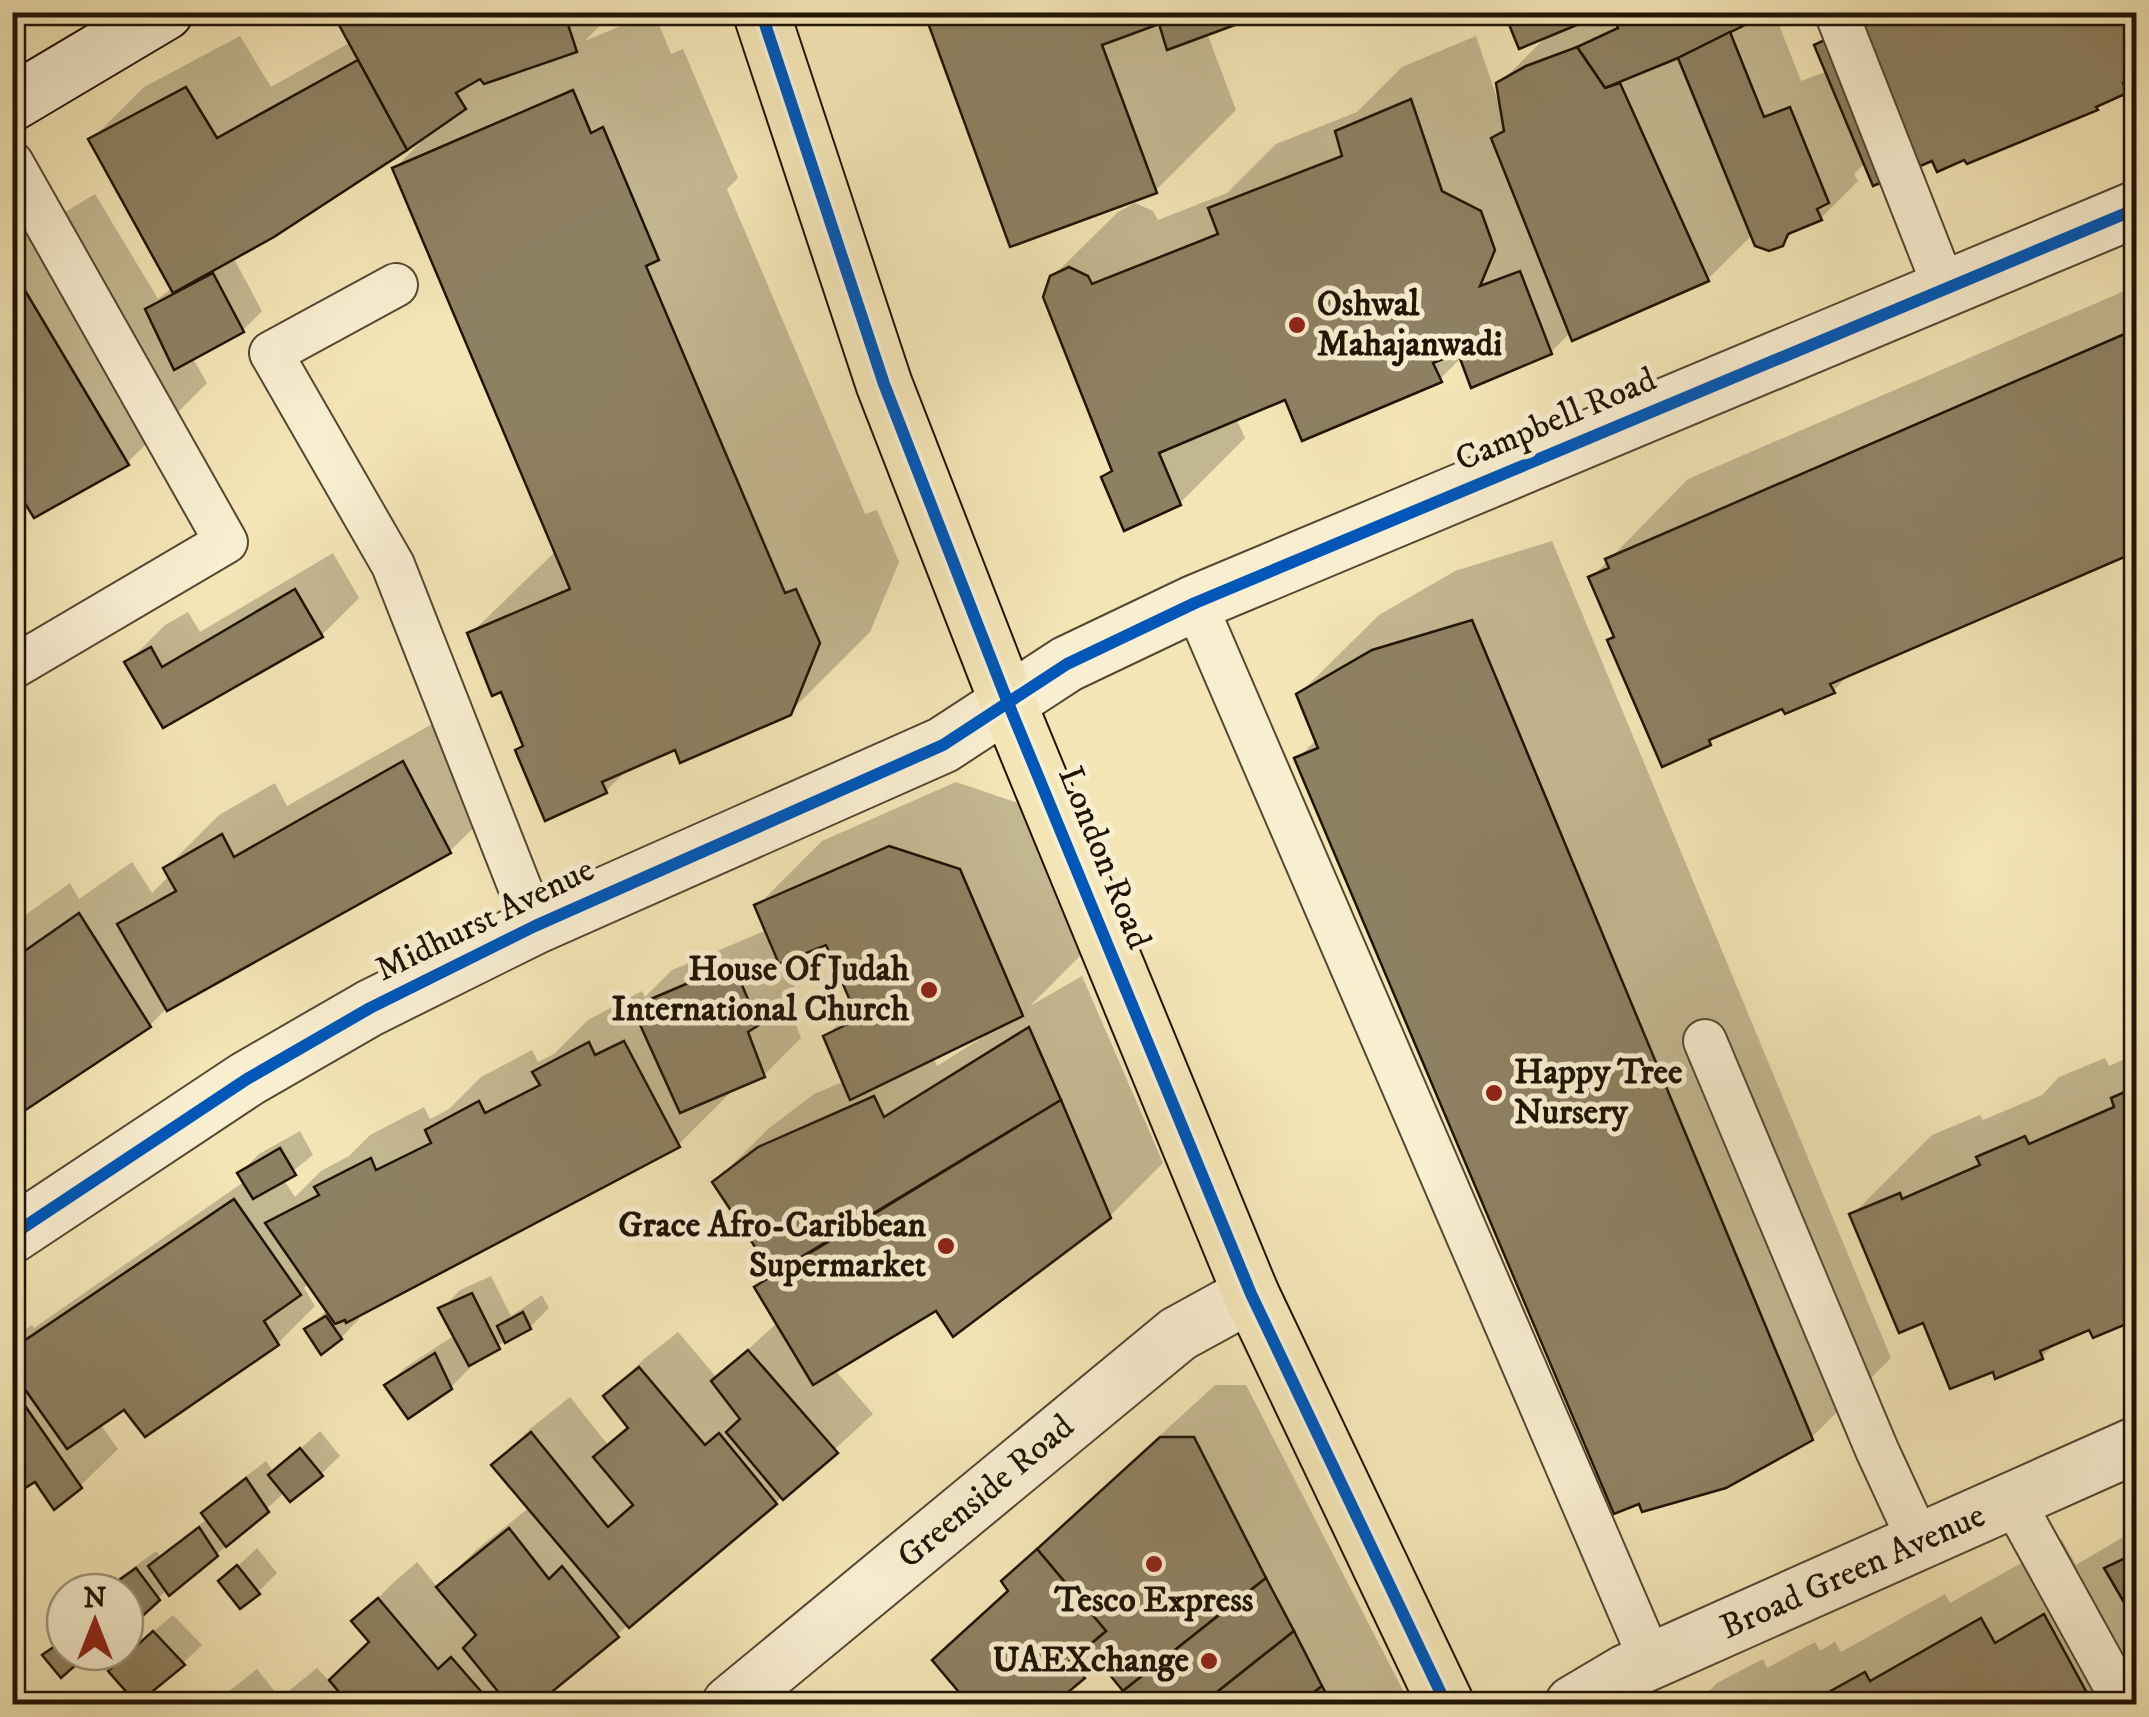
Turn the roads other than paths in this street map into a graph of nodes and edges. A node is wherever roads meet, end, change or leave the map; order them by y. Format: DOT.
graph roads {
  1 [pos="760,12"];
  2 [pos="1836,12"];
  3 [pos="159,14"];
  4 [pos="12,103"];
  5 [pos="12,163"];
  6 [pos="2136,209"];
  7 [pos="396,285"];
  8 [pos="1946,289"];
  9 [pos="1195,603"];
  10 [pos="12,668"];
  11 [pos="1008,704"];
  12 [pos="536,926"];
  13 [pos="1705,1041"];
  14 [pos="12,1235"];
  15 [pos="1252,1294"];
  16 [pos="2136,1445"];
  17 [pos="2013,1501"];
  18 [pos="1920,1543"];
  19 [pos="1651,1662"];
  20 [pos="730,1704"];
  21 [pos="1446,1704"];
  22 [pos="1574,1704"];
  23 [pos="2126,1704"];
  1 -- 11 [label="main road, London Road"];
  2 -- 8 [label="lane"];
  3 -- 4 [label="street"];
  5 -- 10 [label="lane"];
  6 -- 8 [label="street, Campbell Road"];
  7 -- 12 [label="lane"];
  8 -- 9 [label="street, Campbell Road"];
  9 -- 11 [label="street, Campbell Road"];
  9 -- 19 [label="lane"];
  11 -- 12 [label="street, Midhurst Avenue"];
  11 -- 15 [label="main road, London Road"];
  12 -- 14 [label="street, Midhurst Avenue"];
  13 -- 18 [label="lane"];
  15 -- 20 [label="street, Greenside Road"];
  15 -- 21 [label="main road, London Road"];
  16 -- 17 [label="street, Broad Green Avenue"];
  17 -- 18 [label="street, Broad Green Avenue"];
  17 -- 23 [label="lane"];
  18 -- 19 [label="street, Broad Green Avenue"];
  19 -- 22 [label="street, Broad Green Avenue"];
}
